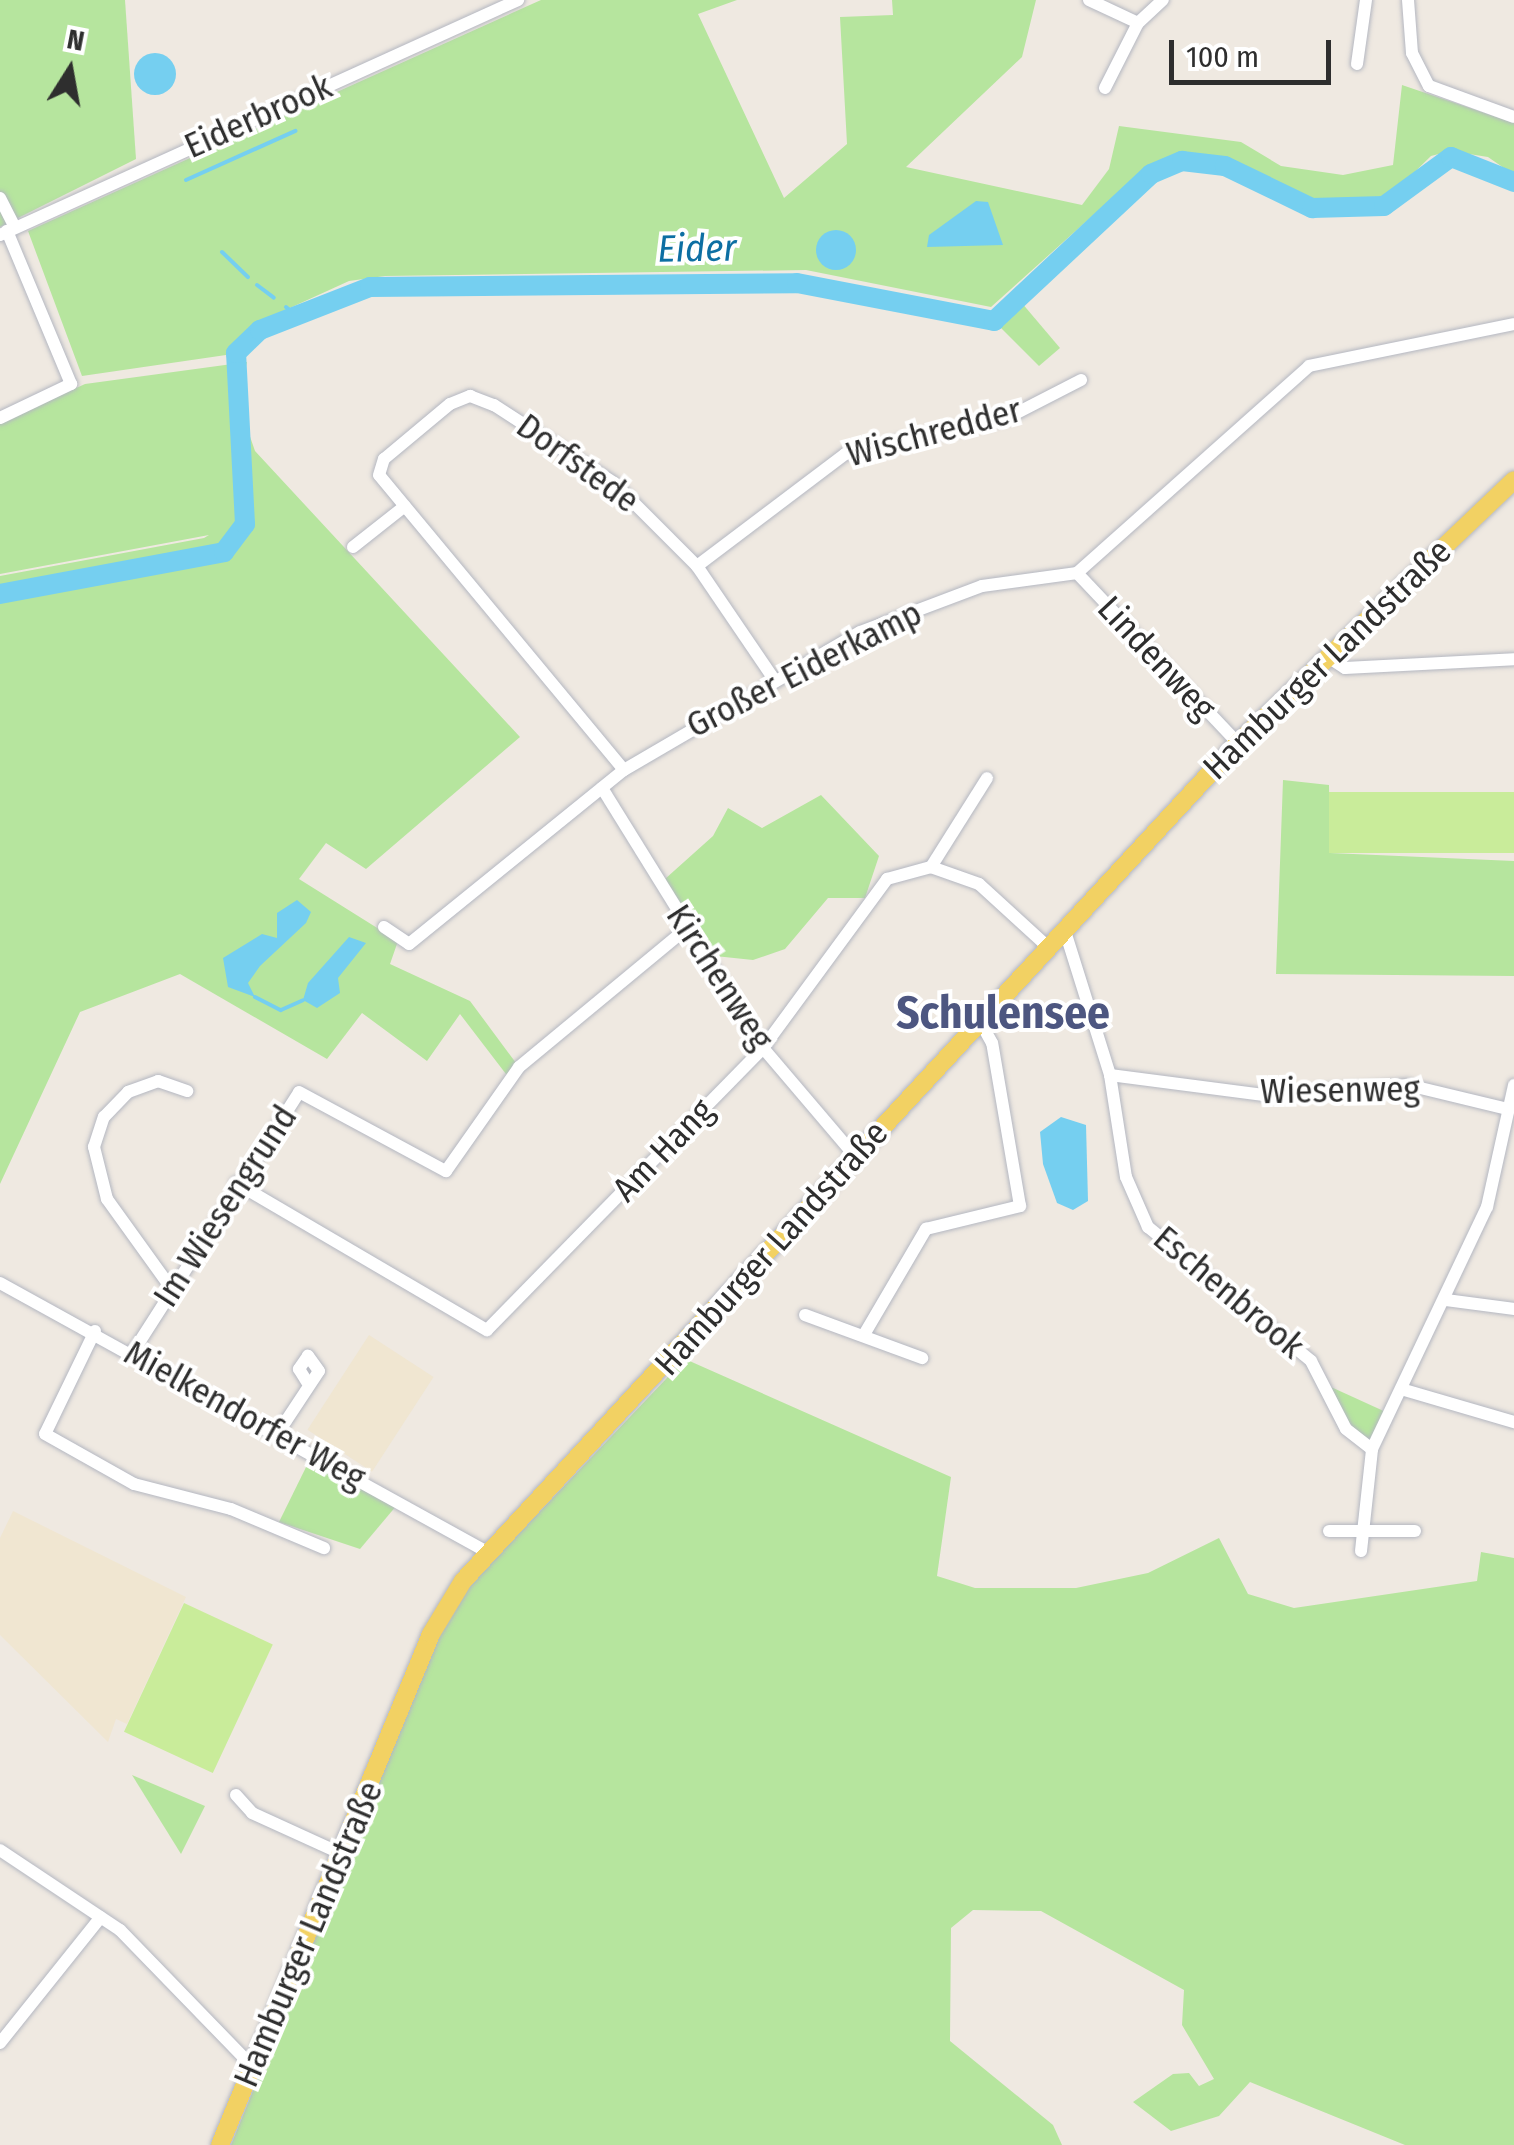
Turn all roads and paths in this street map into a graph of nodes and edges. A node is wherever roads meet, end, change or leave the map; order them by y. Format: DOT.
graph roads {
  1 [pos="518,0"];
  2 [pos="1089,0"];
  3 [pos="1163,0"];
  4 [pos="1366,0"];
  5 [pos="1408,0"];
  6 [pos="1138,23"];
  7 [pos="1357,64"];
  8 [pos="1105,88"];
  9 [pos="1514,116"];
  10 [pos="0,198"];
  11 [pos="7,231"];
  12 [pos="1514,324"];
  13 [pos="1082,380"];
  14 [pos="0,418"];
  15 [pos="1514,480"];
  16 [pos="405,506"];
  17 [pos="353,548"];
  18 [pos="697,566"];
  19 [pos="1077,573"];
  20 [pos="1328,657"];
  21 [pos="1514,659"];
  22 [pos="773,678"];
  23 [pos="1238,743"];
  24 [pos="624,770"];
  25 [pos="986,778"];
  26 [pos="602,788"];
  27 [pos="931,867"];
  28 [pos="384,927"];
  29 [pos="688,927"];
  30 [pos="1064,928"];
  31 [pos="1048,947"];
  32 [pos="980,1021"];
  33 [pos="762,1048"];
  34 [pos="1110,1075"];
  35 [pos="1514,1085"];
  36 [pos="188,1091"];
  37 [pos="1508,1109"];
  38 [pos="854,1155"];
  39 [pos="236,1183"];
  40 [pos="0,1283"];
  41 [pos="171,1288"];
  42 [pos="1446,1300"];
  43 [pos="1514,1308"];
  44 [pos="804,1315"];
  45 [pos="95,1331"];
  46 [pos="865,1333"];
  47 [pos="133,1352"];
  48 [pos="922,1358"];
  49 [pos="307,1382"];
  50 [pos="1401,1389"];
  51 [pos="1514,1422"];
  52 [pos="278,1433"];
  53 [pos="1372,1449"];
  54 [pos="1362,1526"];
  55 [pos="1328,1530"];
  56 [pos="1415,1531"];
  57 [pos="324,1548"];
  58 [pos="1361,1551"];
  59 [pos="487,1552"];
  60 [pos="236,1796"];
  61 [pos="0,1850"];
  62 [pos="344,1855"];
  63 [pos="101,1916"];
  64 [pos="0,2043"];
  65 [pos="252,2066"];
  66 [pos="220,2145"];
  1 -- 11 [label="street, Eiderbrook"];
  2 -- 6 [label="street"];
  3 -- 6 [label="street"];
  4 -- 7 [label="street"];
  5 -- 9 [label="street"];
  6 -- 8 [label="street"];
  10 -- 11 [label="street"];
  11 -- 14 [label="street"];
  12 -- 19 [label="street"];
  13 -- 18 [label="street, Wischredder"];
  15 -- 20 [label="main road, Hamburger Landstraße"];
  16 -- 17 [label="street"];
  16 -- 18 [label="street, Dorfstede"];
  16 -- 24 [label="street, Dorfstede"];
  18 -- 22 [label="street, Dorfstede"];
  19 -- 22 [label="street, Großer Eiderkamp"];
  19 -- 23 [label="street, Lindenweg"];
  20 -- 21 [label="street"];
  20 -- 23 [label="main road, Hamburger Landstraße"];
  22 -- 24 [label="street, Großer Eiderkamp"];
  23 -- 30 [label="main road, Hamburger Landstraße"];
  24 -- 26 [label="street, Großer Eiderkamp"];
  25 -- 27 [label="street"];
  26 -- 28 [label="street, Großer Eiderkamp"];
  26 -- 29 [label="street, Kirchenweg"];
  27 -- 31 [label="street"];
  27 -- 33 [label="street, Am Hang"];
  29 -- 33 [label="street, Kirchenweg"];
  29 -- 39 [label="street, Im Wiesengrund"];
  30 -- 31 [label="main road, Hamburger Landstraße"];
  30 -- 34 [label="street, Eschenbrook"];
  31 -- 32 [label="main road, Hamburger Landstraße"];
  32 -- 38 [label="main road, Hamburger Landstraße"];
  32 -- 46 [label="street"];
  33 -- 38 [label="street, Kirchenweg"];
  33 -- 39 [label="street, Am Hang"];
  34 -- 37 [label="street, Wiesenweg"];
  34 -- 53 [label="street, Eschenbrook"];
  35 -- 37 [label="street"];
  36 -- 41 [label="street"];
  37 -- 42 [label="street"];
  38 -- 59 [label="main road, Hamburger Landstraße"];
  39 -- 41 [label="street, Im Wiesengrund"];
  40 -- 45 [label="street, Mielkendorfer Weg"];
  41 -- 47 [label="street, Im Wiesengrund"];
  42 -- 43 [label="street"];
  42 -- 50 [label="street"];
  44 -- 46 [label="street"];
  45 -- 47 [label="street, Mielkendorfer Weg"];
  45 -- 57 [label="street"];
  46 -- 48 [label="street"];
  47 -- 52 [label="street, Mielkendorfer Weg"];
  49 -- 52 [label="street"];
  50 -- 51 [label="street"];
  50 -- 53 [label="street"];
  52 -- 59 [label="street, Mielkendorfer Weg"];
  53 -- 54 [label="street"];
  54 -- 55 [label="street"];
  54 -- 56 [label="street"];
  54 -- 58 [label="street"];
  59 -- 62 [label="main road, Hamburger Landstraße"];
  60 -- 62 [label="street"];
  61 -- 63 [label="street"];
  62 -- 65 [label="main road, Hamburger Landstraße"];
  63 -- 64 [label="street"];
  63 -- 65 [label="street"];
  65 -- 66 [label="main road, Hamburger Landstraße"];
}
